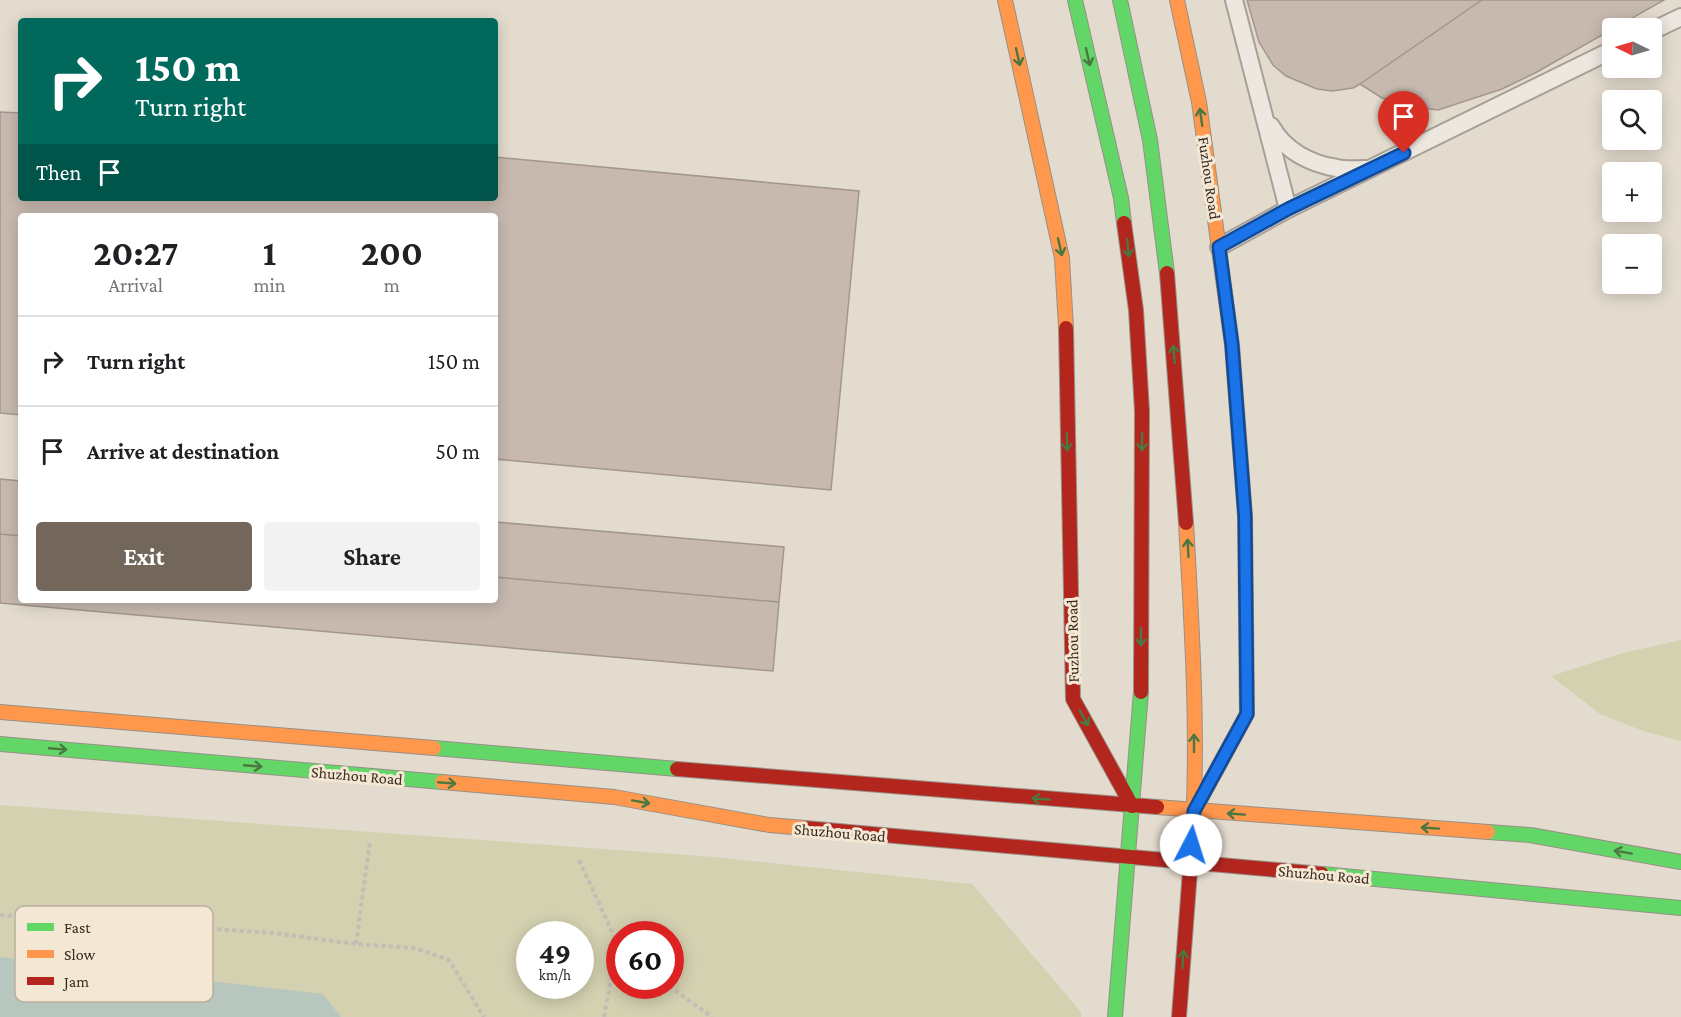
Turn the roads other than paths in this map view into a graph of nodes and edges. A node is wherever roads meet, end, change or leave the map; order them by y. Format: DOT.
graph roads {
  1 [pos="1005,0"];
  2 [pos="1075,0"];
  3 [pos="1120,0"];
  4 [pos="1177,0"];
  5 [pos="1234,0"];
  6 [pos="1681,17"];
  7 [pos="1662,26"];
  8 [pos="1602,55"];
  9 [pos="1264,114"];
  10 [pos="1369,169"];
  11 [pos="1288,209"];
  12 [pos="1219,247"];
  13 [pos="0,712"];
  14 [pos="0,744"];
  15 [pos="1132,806"];
  16 [pos="1194,811"];
  17 [pos="1129,857"];
  18 [pos="1190,862"];
  19 [pos="1681,862"];
  20 [pos="1681,908"];
  21 [pos="1115,1017"];
  22 [pos="1179,1017"];
  1 -- 15 [label="main road, Fuzhou Road, one-way"];
  2 -- 15 [label="main road, one-way"];
  16 -- 3 [label="main road, Fuzhou Road, one-way"];
  12 -- 4 [label="main road, Fuzhou Road, one-way"];
  5 -- 9 [label="lane"];
  6 -- 7 [label="lane"];
  8 -- 10 [label="lane"];
  9 -- 10 [label="lane"];
  9 -- 11 [label="lane"];
  10 -- 11 [label="lane"];
  11 -- 12 [label="lane"];
  12 -- 16 [label="main road, Fuzhou Road"];
  15 -- 13 [label="main road, Shuzhou Road, one-way"];
  14 -- 17 [label="main road, Shuzhou Road, one-way"];
  15 -- 16 [label="main road, Shuzhou Road"];
  15 -- 17 [label="main road"];
  16 -- 18 [label="main road, Fuzhou Road"];
  19 -- 16 [label="main road, Shuzhou Road, one-way"];
  17 -- 18 [label="main road, Shuzhou Road"];
  17 -- 21 [label="main road"];
  18 -- 20 [label="main road, Shuzhou Road"];
  22 -- 18 [label="main road, Fuzhou Road, one-way"];
}
